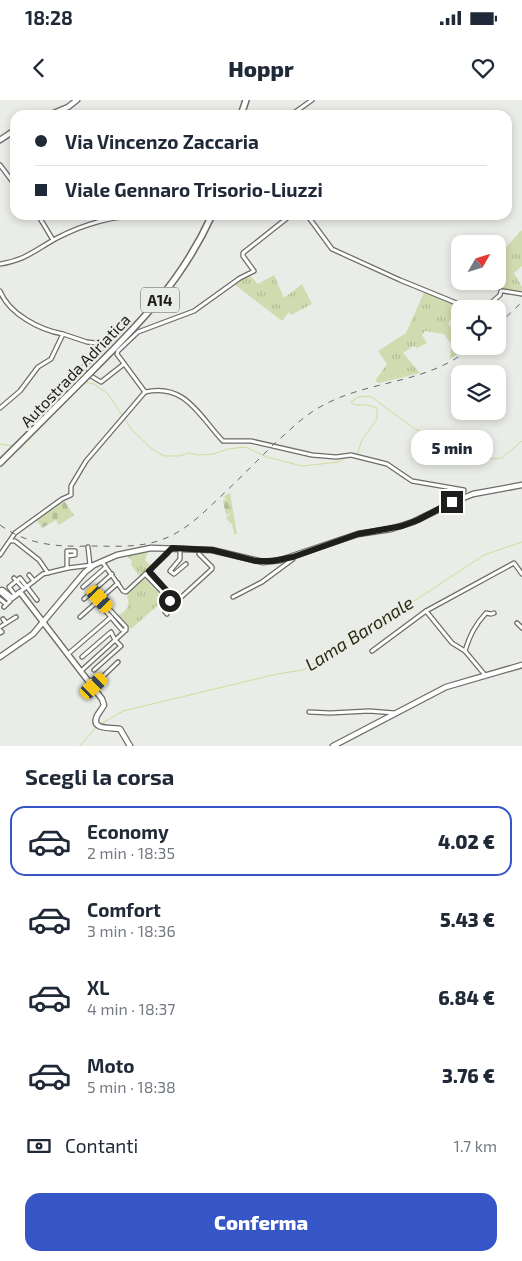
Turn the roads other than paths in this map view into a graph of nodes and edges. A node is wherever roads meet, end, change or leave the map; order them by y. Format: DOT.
graph roads {
  1 [pos="77,100"];
  2 [pos="312,100"];
  3 [pos="61,110"];
  4 [pos="298,110"];
  5 [pos="0,166"];
  6 [pos="10,179"];
  7 [pos="41,220"];
  8 [pos="107,220"];
  9 [pos="207,220"];
  10 [pos="285,220"];
  11 [pos="311,220"];
  12 [pos="53,240"];
  13 [pos="0,264"];
  14 [pos="1,294"];
  15 [pos="522,294"];
  16 [pos="494,300"];
  17 [pos="451,301"];
  18 [pos="63,334"];
  19 [pos="124,364"];
  20 [pos="89,372"];
  21 [pos="145,392"];
  22 [pos="0,408"];
  23 [pos="0,462"];
  24 [pos="522,485"];
  25 [pos="464,490"];
  26 [pos="11,541"];
  27 [pos="88,547"];
  28 [pos="180,549"];
  29 [pos="166,550"];
  30 [pos="70,554"];
  31 [pos="199,554"];
  32 [pos="0,555"];
  33 [pos="293,557"];
  34 [pos="106,563"];
  35 [pos="186,564"];
  36 [pos="91,565"];
  37 [pos="67,568"];
  38 [pos="147,572"];
  39 [pos="48,573"];
  40 [pos="112,574"];
  41 [pos="522,574"];
  42 [pos="29,575"];
  43 [pos="15,580"];
  44 [pos="33,582"];
  45 [pos="118,583"];
  46 [pos="34,587"];
  47 [pos="83,587"];
  48 [pos="0,592"];
  49 [pos="15,597"];
  50 [pos="233,597"];
  51 [pos="0,599"];
  52 [pos="84,599"];
  53 [pos="37,600"];
  54 [pos="99,600"];
  55 [pos="176,603"];
  56 [pos="426,611"];
  57 [pos="494,613"];
  58 [pos="50,614"];
  59 [pos="167,614"];
  60 [pos="39,616"];
  61 [pos="16,617"];
  62 [pos="80,617"];
  63 [pos="111,617"];
  64 [pos="3,619"];
  65 [pos="43,622"];
  66 [pos="6,623"];
  67 [pos="517,623"];
  68 [pos="522,628"];
  69 [pos="49,629"];
  70 [pos="37,630"];
  71 [pos="126,630"];
  72 [pos="0,631"];
  73 [pos="115,640"];
  74 [pos="372,651"];
  75 [pos="465,651"];
  76 [pos="68,654"];
  77 [pos="0,657"];
  78 [pos="82,657"];
  79 [pos="118,662"];
  80 [pos="522,665"];
  81 [pos="94,670"];
  82 [pos="81,671"];
  83 [pos="485,676"];
  84 [pos="94,686"];
  85 [pos="309,712"];
  86 [pos="395,713"];
  87 [pos="130,746"];
  88 [pos="333,746"];
  1 -- 3 [label="main road"];
  2 -- 4 [label="street"];
  5 -- 6 [label="street"];
  7 -- 12 [label="street"];
  8 -- 12 [label="street"];
  9 -- 20 [label="highway, Autostrada Adriatica / A14"];
  10 -- 19 [label="street"];
  11 -- 17 [label="street"];
  12 -- 13 [label="street"];
  14 -- 18 [label="street"];
  15 -- 16 [label="street"];
  18 -- 20 [label="street"];
  18 -- 22 [label="street"];
  19 -- 20 [label="street"];
  19 -- 21 [label="street"];
  20 -- 23 [label="highway, Autostrada Adriatica / A14, bridge"];
  21 -- 25 [label="street"];
  21 -- 26 [label="street"];
  24 -- 33 [label="main road"];
  26 -- 32 [label="street"];
  26 -- 39 [label="street"];
  27 -- 36 [label="street"];
  28 -- 29 [label="main road"];
  28 -- 33 [label="main road"];
  28 -- 35 [label="street"];
  29 -- 34 [label="main road"];
  29 -- 38 [label="street"];
  30 -- 37 [label="street"];
  31 -- 55 [label="street"];
  33 -- 50 [label="street"];
  34 -- 36 [label="main road"];
  34 -- 40 [label="street"];
  34 -- 47 [label="street"];
  36 -- 37 [label="street"];
  36 -- 58 [label="main road"];
  37 -- 39 [label="street"];
  38 -- 45 [label="street"];
  38 -- 55 [label="street"];
  39 -- 44 [label="street"];
  40 -- 45 [label="street"];
  40 -- 52 [label="street"];
  41 -- 56 [label="street"];
  42 -- 44 [label="street"];
  43 -- 49 [label="street"];
  43 -- 49 [label="street"];
  43 -- 49 [label="street"];
  44 -- 46 [label="street"];
  44 -- 49 [label="street"];
  45 -- 54 [label="street"];
  48 -- 49 [label="main road"];
  49 -- 51 [label="street"];
  49 -- 53 [label="street"];
  49 -- 60 [label="main road"];
  54 -- 62 [label="street"];
  54 -- 63 [label="street"];
  54 -- 71 [label="street"];
  55 -- 59 [label="street"];
  56 -- 74 [label="street"];
  56 -- 75 [label="street"];
  57 -- 75 [label="street"];
  58 -- 60 [label="main road"];
  58 -- 65 [label="main road"];
  58 -- 69 [label="main road"];
  60 -- 65 [label="main road"];
  60 -- 70 [label="main road"];
  61 -- 66 [label="street"];
  63 -- 71 [label="street"];
  63 -- 76 [label="street"];
  64 -- 66 [label="street"];
  65 -- 69 [label="main road"];
  65 -- 70 [label="main road"];
  66 -- 72 [label="street"];
  67 -- 68 [label="street"];
  69 -- 70 [label="main road"];
  69 -- 76 [label="main road"];
  70 -- 77 [label="main road"];
  71 -- 73 [label="street"];
  73 -- 78 [label="street"];
  73 -- 81 [label="street"];
  73 -- 82 [label="street"];
  75 -- 83 [label="street"];
  76 -- 82 [label="main road"];
  79 -- 84 [label="street"];
  80 -- 83 [label="main road"];
  82 -- 84 [label="main road"];
  83 -- 86 [label="main road"];
  84 -- 87 [label="main road"];
  85 -- 86 [label="street"];
  86 -- 88 [label="main road"];
}
